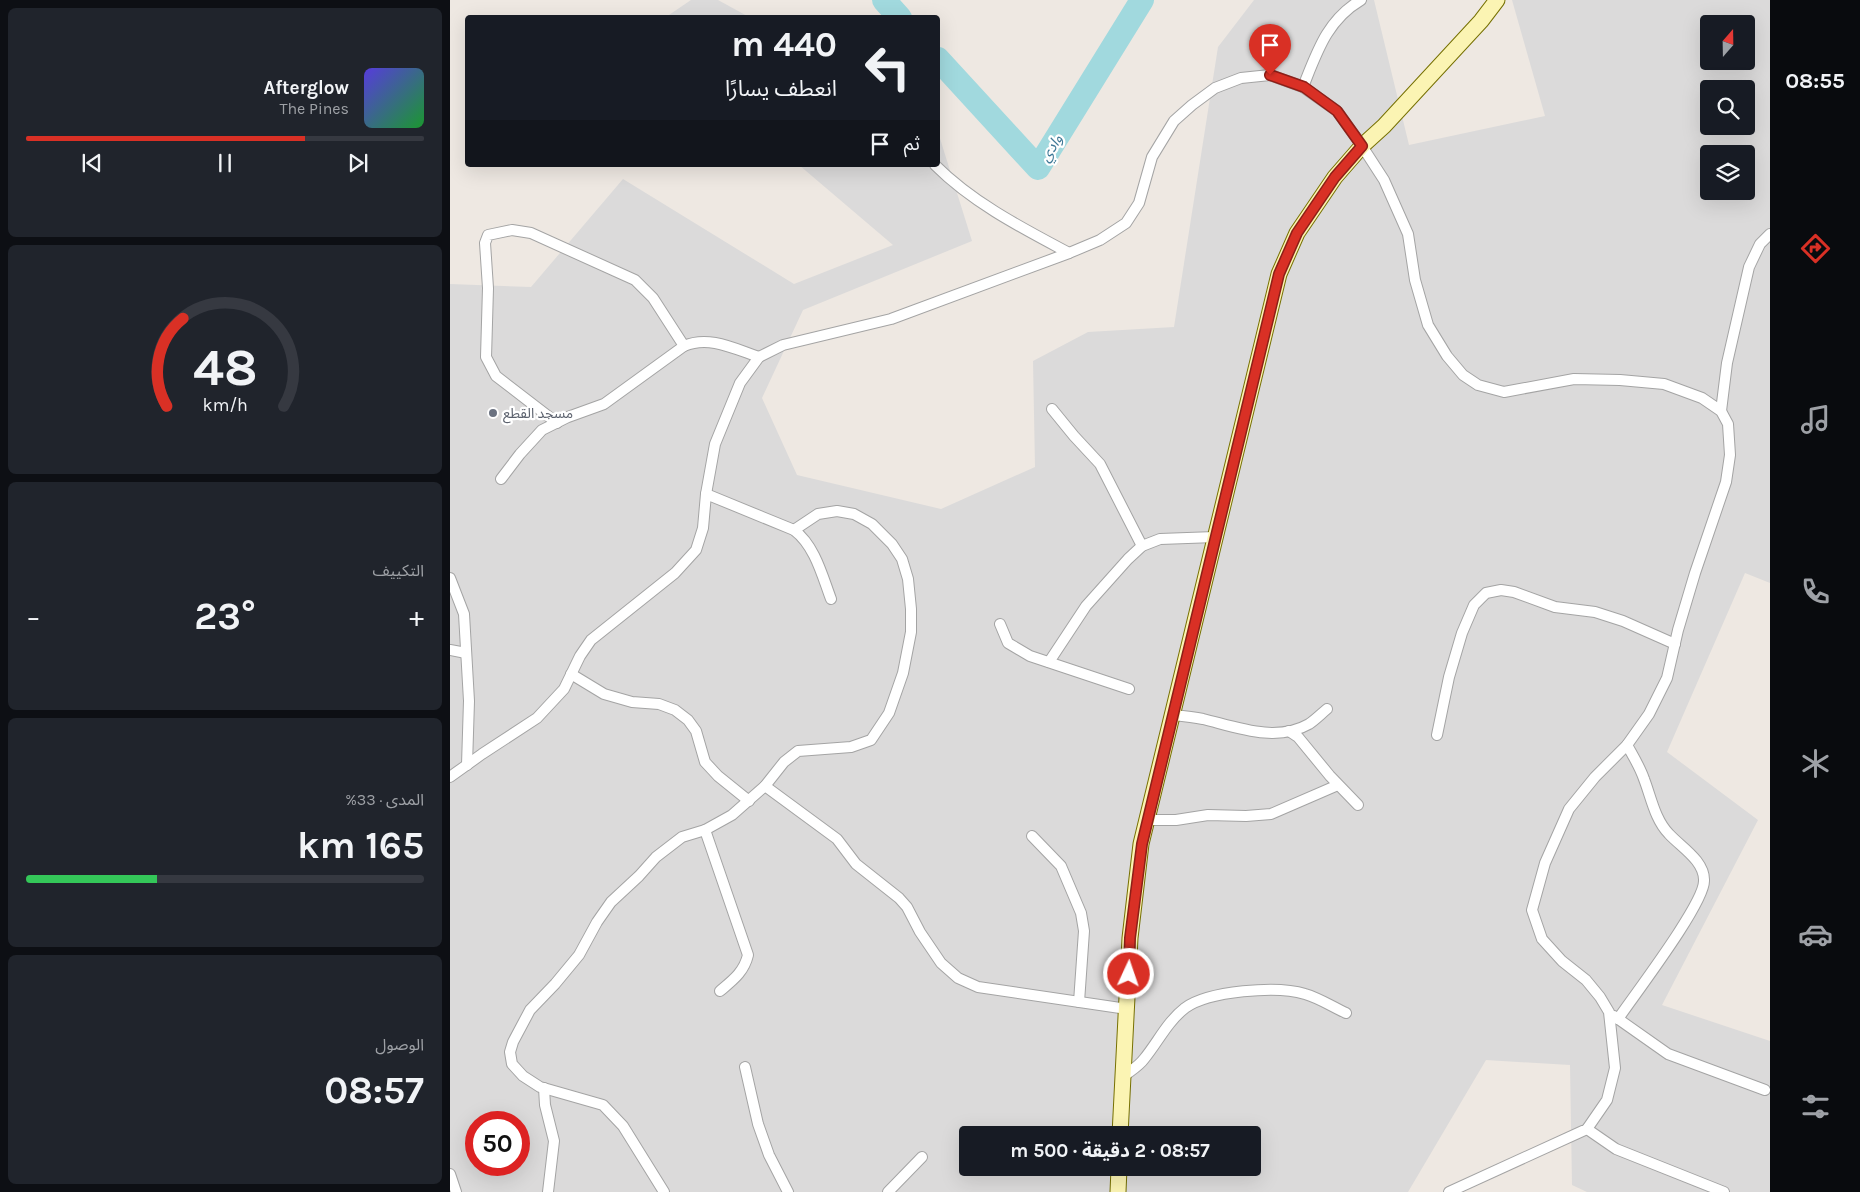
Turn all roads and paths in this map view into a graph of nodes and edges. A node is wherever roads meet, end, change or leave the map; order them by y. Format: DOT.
graph roads {
  1 [pos="1361,0"];
  2 [pos="1497,0"];
  3 [pos="1304,87"];
  4 [pos="1362,146"];
  5 [pos="938,167"];
  6 [pos="1770,234"];
  7 [pos="1069,254"];
  8 [pos="684,346"];
  9 [pos="759,357"];
  10 [pos="1052,410"];
  11 [pos="1721,411"];
  12 [pos="556,422"];
  13 [pos="501,480"];
  14 [pos="706,494"];
  15 [pos="794,530"];
  16 [pos="1215,537"];
  17 [pos="1142,546"];
  18 [pos="450,578"];
  19 [pos="831,599"];
  20 [pos="1000,624"];
  21 [pos="1675,644"];
  22 [pos="450,650"];
  23 [pos="466,652"];
  24 [pos="1049,662"];
  25 [pos="571,674"];
  26 [pos="1129,689"];
  27 [pos="1327,709"];
  28 [pos="1173,715"];
  29 [pos="1289,731"];
  30 [pos="1437,735"];
  31 [pos="1627,745"];
  32 [pos="467,765"];
  33 [pos="450,777"];
  34 [pos="1338,785"];
  35 [pos="765,786"];
  36 [pos="749,801"];
  37 [pos="1358,805"];
  38 [pos="1147,820"];
  39 [pos="705,830"];
  40 [pos="1032,836"];
  41 [pos="720,991"];
  42 [pos="1079,1002"];
  43 [pos="1127,1009"];
  44 [pos="1609,1012"];
  45 [pos="1346,1014"];
  46 [pos="1618,1019"];
  47 [pos="745,1068"];
  48 [pos="1124,1076"];
  49 [pos="544,1088"];
  50 [pos="1765,1090"];
  51 [pos="1121,1126"];
  52 [pos="1587,1129"];
  53 [pos="922,1157"];
  54 [pos="450,1174"];
  55 [pos="1119,1176"];
  56 [pos="456,1192"];
  57 [pos="548,1192"];
  58 [pos="664,1192"];
  59 [pos="788,1192"];
  60 [pos="888,1192"];
  61 [pos="1118,1192"];
  62 [pos="1448,1192"];
  63 [pos="1724,1192"];
  1 -- 3 [label="street"];
  2 -- 4 [label="main road"];
  3 -- 4 [label="street"];
  3 -- 7 [label="street"];
  4 -- 11 [label="street"];
  4 -- 16 [label="main road"];
  5 -- 7 [label="street"];
  6 -- 11 [label="street"];
  7 -- 9 [label="street"];
  8 -- 9 [label="street"];
  8 -- 12 [label="street"];
  8 -- 12 [label="street"];
  9 -- 14 [label="street"];
  10 -- 17 [label="street"];
  11 -- 21 [label="street"];
  12 -- 13 [label="street"];
  14 -- 15 [label="street"];
  14 -- 25 [label="street"];
  15 -- 19 [label="street"];
  15 -- 35 [label="street"];
  16 -- 17 [label="street"];
  16 -- 28 [label="main road"];
  17 -- 24 [label="street"];
  18 -- 23 [label="street"];
  20 -- 24 [label="street"];
  21 -- 30 [label="street"];
  21 -- 31 [label="street"];
  22 -- 23 [label="street"];
  23 -- 32 [label="street"];
  24 -- 26 [label="street"];
  25 -- 32 [label="street"];
  25 -- 36 [label="street"];
  27 -- 29 [label="street"];
  28 -- 29 [label="street"];
  28 -- 38 [label="main road"];
  29 -- 34 [label="street"];
  31 -- 44 [label="street"];
  31 -- 46 [label="street"];
  32 -- 33 [label="street"];
  34 -- 37 [label="street"];
  34 -- 38 [label="street"];
  35 -- 36 [label="street"];
  35 -- 42 [label="street"];
  36 -- 39 [label="street"];
  38 -- 43 [label="main road"];
  39 -- 41 [label="street"];
  39 -- 49 [label="street"];
  40 -- 42 [label="street"];
  42 -- 43 [label="street"];
  43 -- 48 [label="main road"];
  44 -- 46 [label="street"];
  44 -- 52 [label="street"];
  45 -- 48 [label="street"];
  46 -- 50 [label="street"];
  47 -- 59 [label="street"];
  48 -- 51 [label="main road"];
  49 -- 57 [label="street"];
  49 -- 58 [label="street"];
  52 -- 62 [label="street"];
  52 -- 63 [label="street"];
  53 -- 60 [label="street"];
  54 -- 56 [label="street"];
  55 -- 61 [label="main road"];
}
